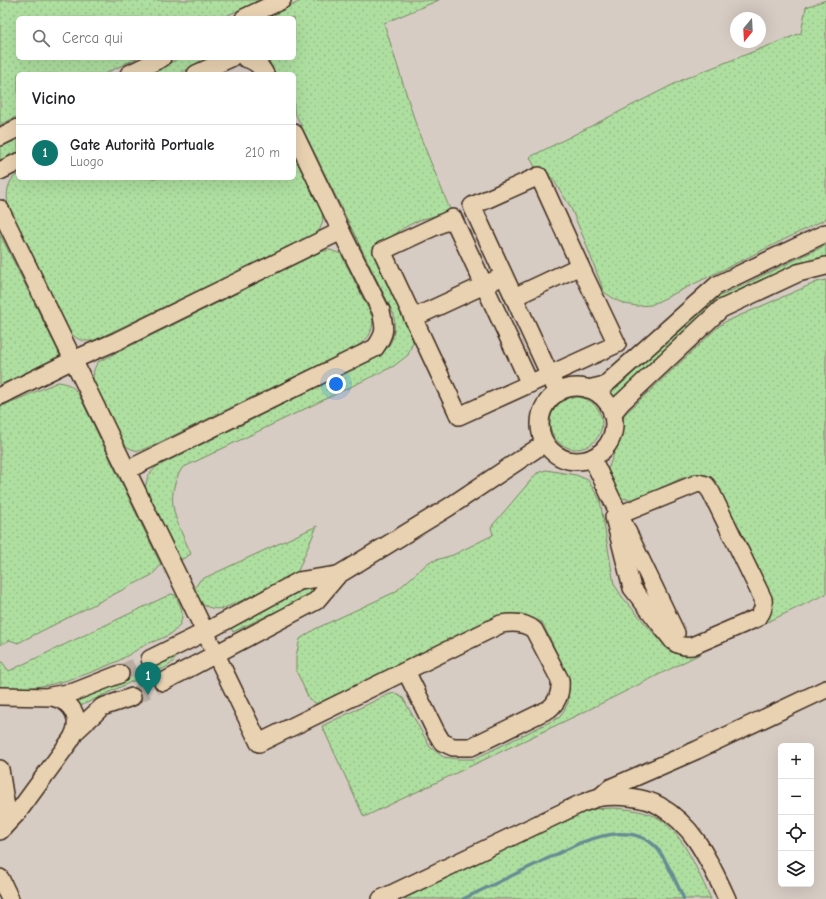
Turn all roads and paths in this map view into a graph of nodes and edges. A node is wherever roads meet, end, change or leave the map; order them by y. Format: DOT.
graph roads {
  1 [pos="282,0"];
  2 [pos="248,16"];
  3 [pos="158,60"];
  4 [pos="226,60"];
  5 [pos="253,60"];
  6 [pos="133,72"];
  7 [pos="200,72"];
  8 [pos="264,72"];
  9 [pos="16,129"];
  10 [pos="0,137"];
  11 [pos="296,137"];
  12 [pos="16,163"];
  13 [pos="0,171"];
  14 [pos="0,208"];
  15 [pos="341,230"];
  16 [pos="826,233"];
  17 [pos="580,266"];
  18 [pos="826,266"];
  19 [pos="504,276"];
  20 [pos="484,285"];
  21 [pos="514,297"];
  22 [pos="413,318"];
  23 [pos="616,344"];
  24 [pos="73,360"];
  25 [pos="627,366"];
  26 [pos="550,374"];
  27 [pos="530,384"];
  28 [pos="588,389"];
  29 [pos="558,393"];
  30 [pos="0,396"];
  31 [pos="612,414"];
  32 [pos="545,443"];
  33 [pos="592,458"];
  34 [pos="126,470"];
  35 [pos="620,515"];
  36 [pos="338,575"];
  37 [pos="205,632"];
  38 [pos="215,654"];
  39 [pos="150,659"];
  40 [pos="406,671"];
  41 [pos="120,674"];
  42 [pos="162,682"];
  43 [pos="826,689"];
  44 [pos="0,696"];
  45 [pos="47,697"];
  46 [pos="132,697"];
  47 [pos="76,731"];
  48 [pos="0,769"];
  49 [pos="600,797"];
  50 [pos="0,830"];
  51 [pos="0,878"];
  52 [pos="10,899"];
  53 [pos="381,899"];
  54 [pos="727,899"];
  1 -- 2 [label="street"];
  3 -- 6 [label="street"];
  4 -- 7 [label="street"];
  5 -- 8 [label="street"];
  9 -- 10 [label="street"];
  11 -- 15 [label="street"];
  12 -- 13 [label="street"];
  14 -- 24 [label="street"];
  15 -- 24 [label="street"];
  15 -- 34 [label="street"];
  16 -- 25 [label="street"];
  17 -- 19 [label="street"];
  17 -- 21 [label="street"];
  17 -- 23 [label="street"];
  18 -- 31 [label="street"];
  19 -- 20 [label="street"];
  19 -- 21 [label="street"];
  20 -- 22 [label="street"];
  20 -- 22 [label="street"];
  20 -- 27 [label="street"];
  21 -- 26 [label="street"];
  22 -- 27 [label="street"];
  23 -- 25 [label="street"];
  23 -- 26 [label="street"];
  24 -- 30 [label="street"];
  24 -- 34 [label="street"];
  25 -- 28 [label="street"];
  26 -- 27 [label="street"];
  26 -- 29 [label="street"];
  28 -- 29 [label="street"];
  28 -- 31 [label="street"];
  29 -- 32 [label="street"];
  31 -- 33 [label="street"];
  32 -- 33 [label="street"];
  32 -- 36 [label="street"];
  33 -- 35 [label="street"];
  34 -- 37 [label="street"];
  35 -- 35 [label="street"];
  36 -- 37 [label="street"];
  36 -- 38 [label="street"];
  37 -- 38 [label="street"];
  37 -- 39 [label="street"];
  38 -- 40 [label="street"];
  38 -- 42 [label="street"];
  40 -- 40 [label="street"];
  41 -- 45 [label="street"];
  43 -- 49 [label="street"];
  44 -- 45 [label="street"];
  45 -- 47 [label="street"];
  46 -- 47 [label="street"];
  47 -- 50 [label="street"];
  48 -- 50 [label="street"];
  49 -- 53 [label="street"];
  49 -- 54 [label="street"];
  51 -- 52 [label="street"];
}
